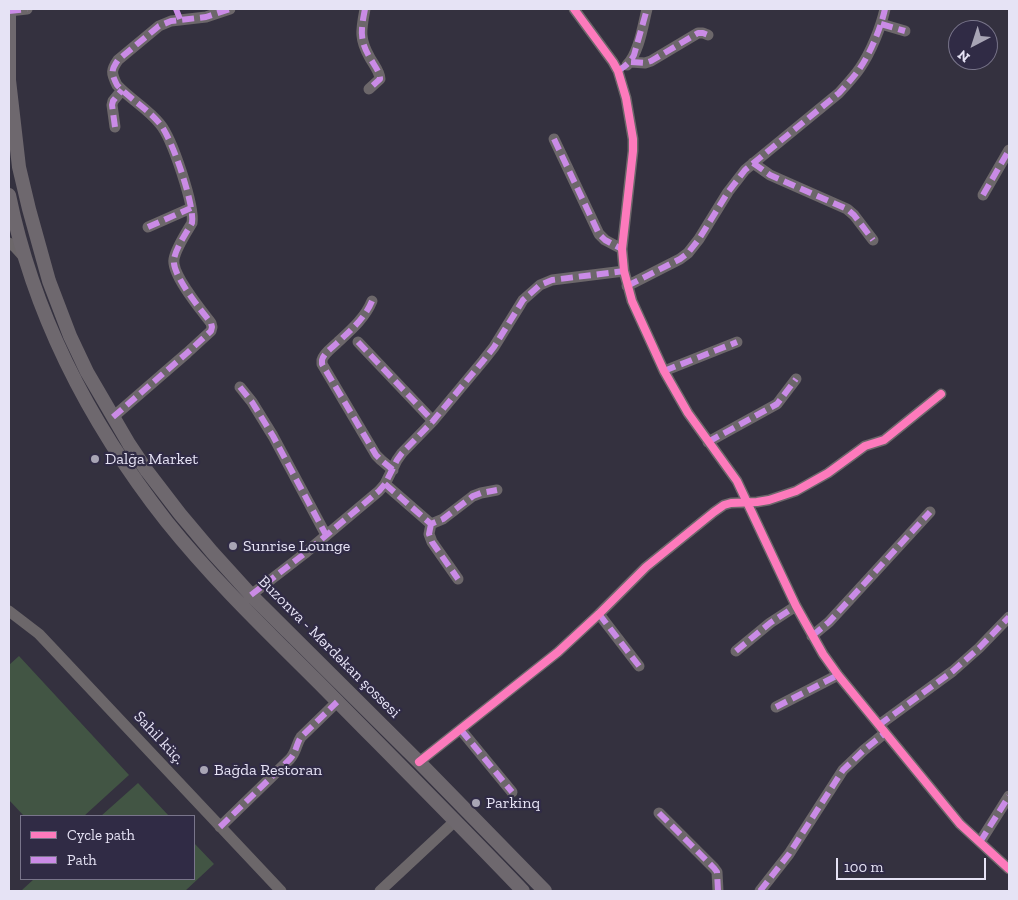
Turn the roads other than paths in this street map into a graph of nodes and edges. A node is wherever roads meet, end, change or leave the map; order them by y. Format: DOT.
graph roads {
  1 [pos="27,9"];
  2 [pos="230,9"];
  3 [pos="365,9"];
  4 [pos="574,9"];
  5 [pos="647,9"];
  6 [pos="885,9"];
  7 [pos="9,10"];
  8 [pos="178,14"];
  9 [pos="881,24"];
  10 [pos="904,31"];
  11 [pos="708,35"];
  12 [pos="631,62"];
  13 [pos="618,71"];
  14 [pos="369,89"];
  15 [pos="122,90"];
  16 [pos="115,127"];
  17 [pos="554,139"];
  18 [pos="1009,150"];
  19 [pos="753,163"];
  20 [pos="9,195"];
  21 [pos="983,195"];
  22 [pos="191,208"];
  23 [pos="148,227"];
  24 [pos="873,240"];
  25 [pos="9,243"];
  26 [pos="622,249"];
  27 [pos="24,256"];
  28 [pos="624,271"];
  29 [pos="627,286"];
  30 [pos="372,301"];
  31 [pos="358,342"];
  32 [pos="737,342"];
  33 [pos="664,371"];
  34 [pos="796,380"];
  35 [pos="240,387"];
  36 [pos="941,394"];
  37 [pos="113,417"];
  38 [pos="433,420"];
  39 [pos="708,442"];
  40 [pos="393,470"];
  41 [pos="385,484"];
  42 [pos="497,490"];
  43 [pos="748,502"];
  44 [pos="930,512"];
  45 [pos="431,524"];
  46 [pos="326,535"];
  47 [pos="458,579"];
  48 [pos="251,594"];
  49 [pos="796,606"];
  50 [pos="9,612"];
  51 [pos="599,614"];
  52 [pos="1009,617"];
  53 [pos="812,636"];
  54 [pos="736,651"];
  55 [pos="639,666"];
  56 [pos="838,675"];
  57 [pos="337,702"];
  58 [pos="776,707"];
  59 [pos="882,729"];
  60 [pos="461,730"];
  61 [pos="419,762"];
  62 [pos="512,792"];
  63 [pos="1009,796"];
  64 [pos="659,813"];
  65 [pos="455,821"];
  66 [pos="220,827"];
  67 [pos="980,842"];
  68 [pos="1009,869"];
  69 [pos="281,891"];
  70 [pos="380,891"];
  71 [pos="523,891"];
  72 [pos="545,891"];
  73 [pos="718,891"];
  74 [pos="760,891"];
  1 -- 7 [label="street"];
  2 -- 8 [label="street"];
  3 -- 14 [label="street"];
  4 -- 13 [label="street"];
  5 -- 12 [label="street"];
  6 -- 9 [label="street"];
  7 -- 37 [label="main road, Buzonva - Mərdəkan şossesi"];
  8 -- 15 [label="street"];
  9 -- 10 [label="street"];
  9 -- 19 [label="street"];
  11 -- 12 [label="street"];
  12 -- 13 [label="street"];
  13 -- 26 [label="street"];
  15 -- 16 [label="street"];
  15 -- 22 [label="street"];
  17 -- 26 [label="street"];
  18 -- 21 [label="street"];
  19 -- 24 [label="street"];
  19 -- 29 [label="street"];
  20 -- 27 [label="main road"];
  22 -- 23 [label="street"];
  22 -- 37 [label="street"];
  25 -- 27 [label="street"];
  26 -- 28 [label="street"];
  27 -- 57 [label="main road"];
  28 -- 29 [label="street"];
  28 -- 38 [label="street"];
  29 -- 33 [label="street"];
  30 -- 40 [label="street"];
  31 -- 38 [label="street"];
  32 -- 33 [label="street"];
  33 -- 39 [label="street"];
  34 -- 39 [label="street"];
  35 -- 46 [label="street"];
  36 -- 43 [label="street"];
  37 -- 48 [label="main road, Buzonva - Mərdəkan şossesi"];
  38 -- 40 [label="street"];
  39 -- 43 [label="street"];
  40 -- 41 [label="street"];
  41 -- 45 [label="street"];
  41 -- 46 [label="street"];
  42 -- 45 [label="street"];
  43 -- 49 [label="street"];
  43 -- 51 [label="street"];
  44 -- 53 [label="street"];
  45 -- 47 [label="street"];
  46 -- 48 [label="street"];
  48 -- 61 [label="main road, Buzonva - Mərdəkan şossesi"];
  49 -- 53 [label="street"];
  49 -- 54 [label="street"];
  50 -- 66 [label="street, Sahil küç."];
  51 -- 55 [label="street"];
  51 -- 60 [label="street"];
  52 -- 59 [label="street"];
  53 -- 56 [label="street"];
  56 -- 58 [label="street"];
  56 -- 59 [label="street"];
  57 -- 65 [label="main road"];
  57 -- 66 [label="street"];
  59 -- 67 [label="street"];
  59 -- 74 [label="street"];
  60 -- 61 [label="street"];
  60 -- 62 [label="street"];
  61 -- 72 [label="main road, Buzonva - Mərdəkan şossesi"];
  63 -- 67 [label="street"];
  64 -- 73 [label="street"];
  65 -- 70 [label="street"];
  65 -- 71 [label="main road"];
  66 -- 69 [label="street, Sahil küç."];
  67 -- 68 [label="street"];
}
